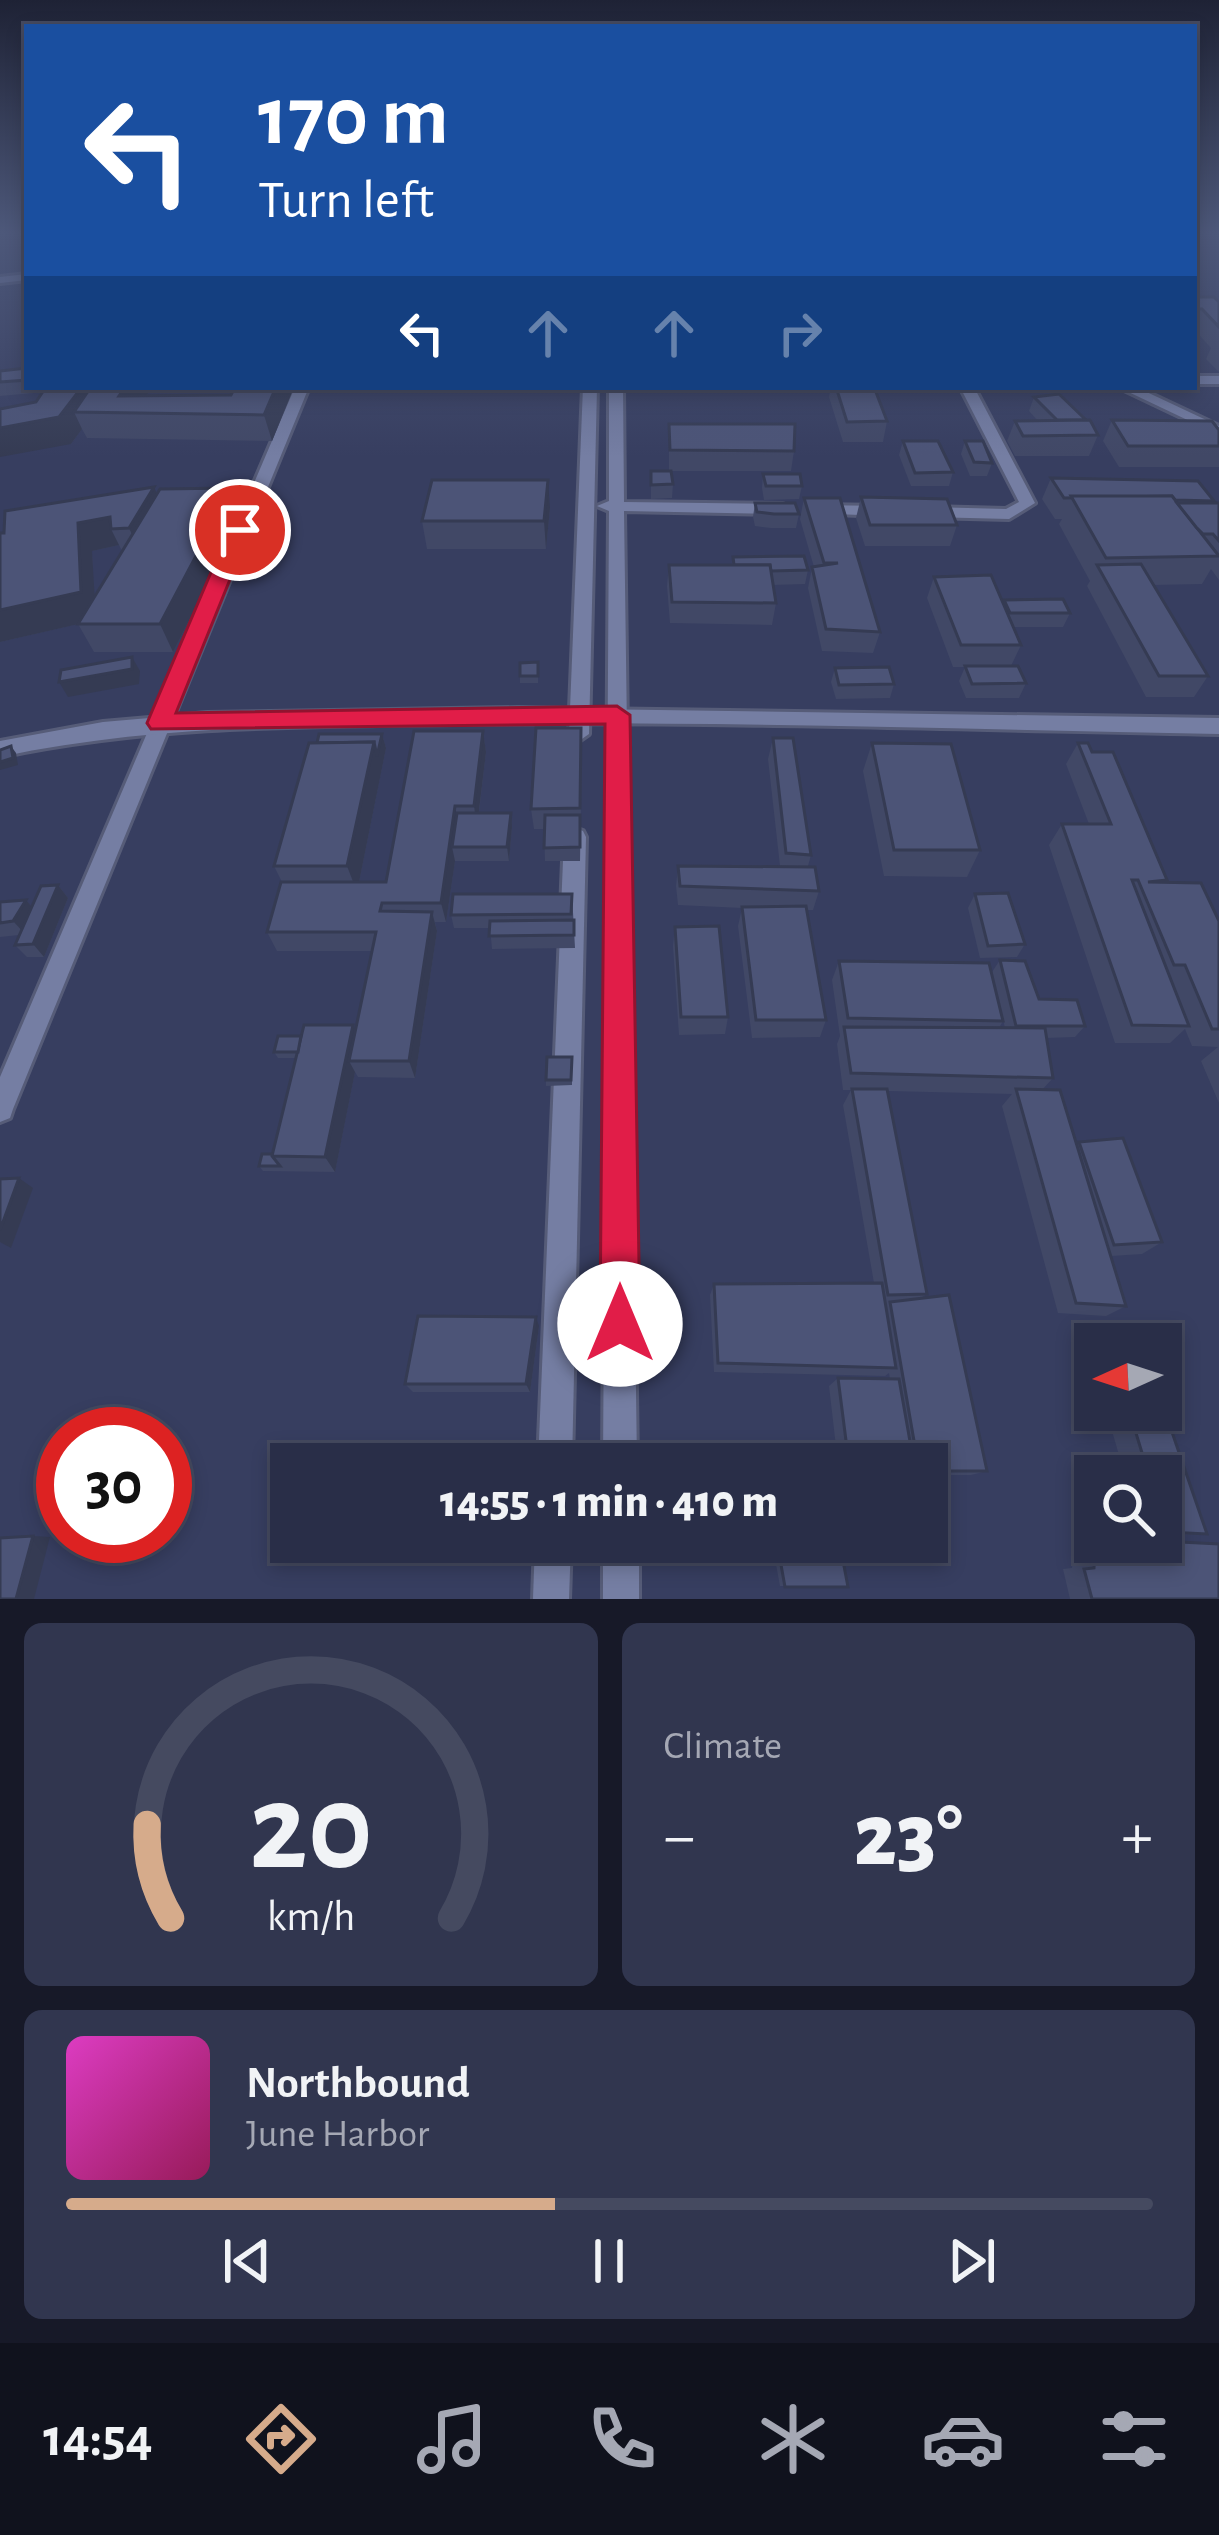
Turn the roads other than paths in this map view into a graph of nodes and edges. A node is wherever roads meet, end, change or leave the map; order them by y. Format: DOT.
graph roads {
  1 [pos="300,390"];
  2 [pos="590,390"];
  3 [pos="616,390"];
  4 [pos="969,390"];
  5 [pos="1131,390"];
  6 [pos="1219,431"];
  7 [pos="586,506"];
  8 [pos="617,506"];
  9 [pos="894,511"];
  10 [pos="916,512"];
  11 [pos="579,714"];
  12 [pos="617,715"];
  13 [pos="160,723"];
  14 [pos="1219,726"];
  15 [pos="0,749"];
  16 [pos="578,760"];
  17 [pos="576,808"];
  18 [pos="0,1109"];
  19 [pos="556,1443"];
  20 [pos="620,1443"];
  21 [pos="552,1563"];
  22 [pos="620,1563"];
  23 [pos="551,1599"];
  24 [pos="621,1599"];
  1 -- 13 [label="street"];
  2 -- 7 [label="street"];
  3 -- 8 [label="street"];
  4 -- 10 [label="street"];
  5 -- 6 [label="street"];
  7 -- 8 [label="street"];
  7 -- 11 [label="street"];
  8 -- 9 [label="street"];
  8 -- 12 [label="street"];
  11 -- 12 [label="street"];
  11 -- 13 [label="street"];
  11 -- 16 [label="street"];
  12 -- 14 [label="street"];
  12 -- 20 [label="street"];
  13 -- 15 [label="street"];
  13 -- 18 [label="street"];
  17 -- 19 [label="street"];
  21 -- 23 [label="street"];
  22 -- 24 [label="street"];
}
